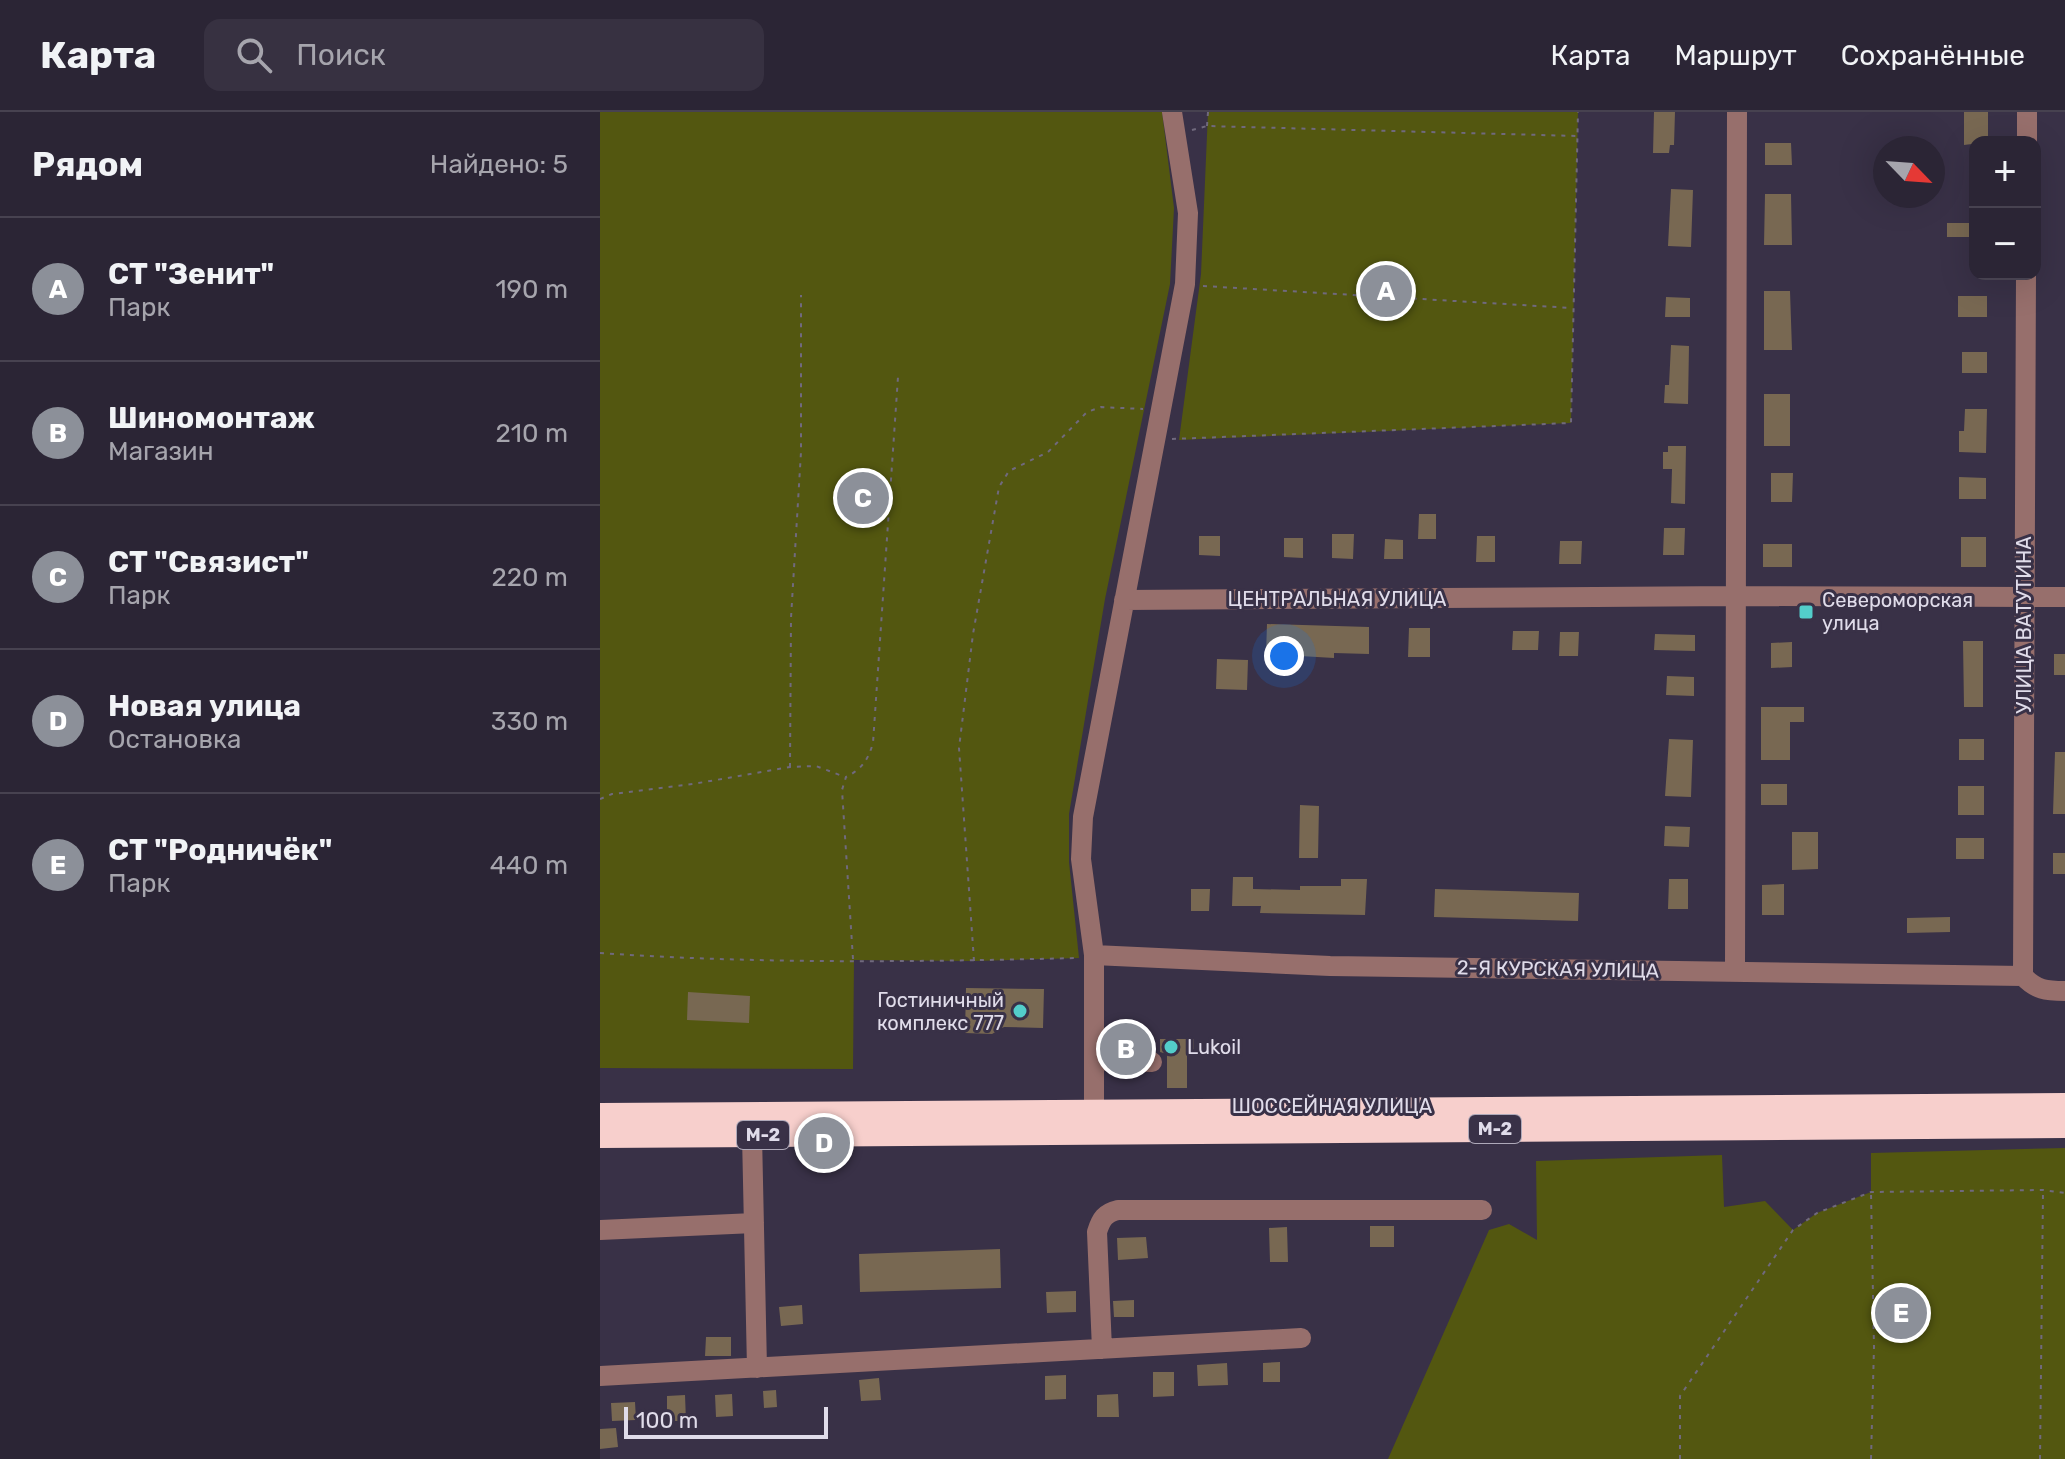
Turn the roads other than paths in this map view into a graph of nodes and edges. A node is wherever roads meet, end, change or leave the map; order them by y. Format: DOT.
graph roads {
  1 [pos="1172,112"];
  2 [pos="1737,112"];
  3 [pos="2027,112"];
  4 [pos="2027,136"];
  5 [pos="2026,280"];
  6 [pos="1737,596"];
  7 [pos="2024,597"];
  8 [pos="2065,597"];
  9 [pos="1124,600"];
  10 [pos="1094,955"];
  11 [pos="1735,972"];
  12 [pos="2023,976"];
  13 [pos="2065,991"];
  14 [pos="1094,1060"];
  15 [pos="1152,1062"];
  16 [pos="2065,1105"];
  17 [pos="1094,1110"];
  18 [pos="600,1115"];
  19 [pos="2065,1126"];
  20 [pos="752,1135"];
  21 [pos="600,1136"];
  22 [pos="1482,1210"];
  23 [pos="754,1223"];
  24 [pos="600,1230"];
  25 [pos="1301,1338"];
  26 [pos="1102,1349"];
  27 [pos="757,1368"];
  28 [pos="600,1376"];
  1 -- 9 [label="street"];
  2 -- 6 [label="street"];
  3 -- 4 [label="street"];
  5 -- 7 [label="street, УЛИЦА ВАТУТИНА"];
  6 -- 7 [label="street, ЦЕНТРАЛЬНАЯ УЛИЦА"];
  6 -- 9 [label="street, ЦЕНТРАЛЬНАЯ УЛИЦА"];
  6 -- 11 [label="street"];
  7 -- 8 [label="street, ЦЕНТРАЛЬНАЯ УЛИЦА"];
  7 -- 12 [label="street, УЛИЦА ВАТУТИНА"];
  9 -- 10 [label="street"];
  10 -- 11 [label="street, 2-Я КУРСКАЯ УЛИЦА"];
  10 -- 14 [label="street"];
  11 -- 12 [label="street, 2-Я КУРСКАЯ УЛИЦА"];
  12 -- 13 [label="street"];
  14 -- 15 [label="street"];
  14 -- 17 [label="street"];
  16 -- 17 [label="highway, ШОССЕЙНАЯ УЛИЦА / М-2"];
  17 -- 18 [label="highway, ШОССЕЙНАЯ УЛИЦА / М-2"];
  19 -- 20 [label="highway, ШОССЕЙНАЯ УЛИЦА / М-2"];
  20 -- 21 [label="highway, ШОССЕЙНАЯ УЛИЦА / М-2"];
  20 -- 23 [label="street"];
  22 -- 26 [label="street"];
  23 -- 24 [label="street"];
  23 -- 27 [label="street"];
  25 -- 26 [label="street"];
  26 -- 27 [label="street"];
  27 -- 28 [label="street"];
}
